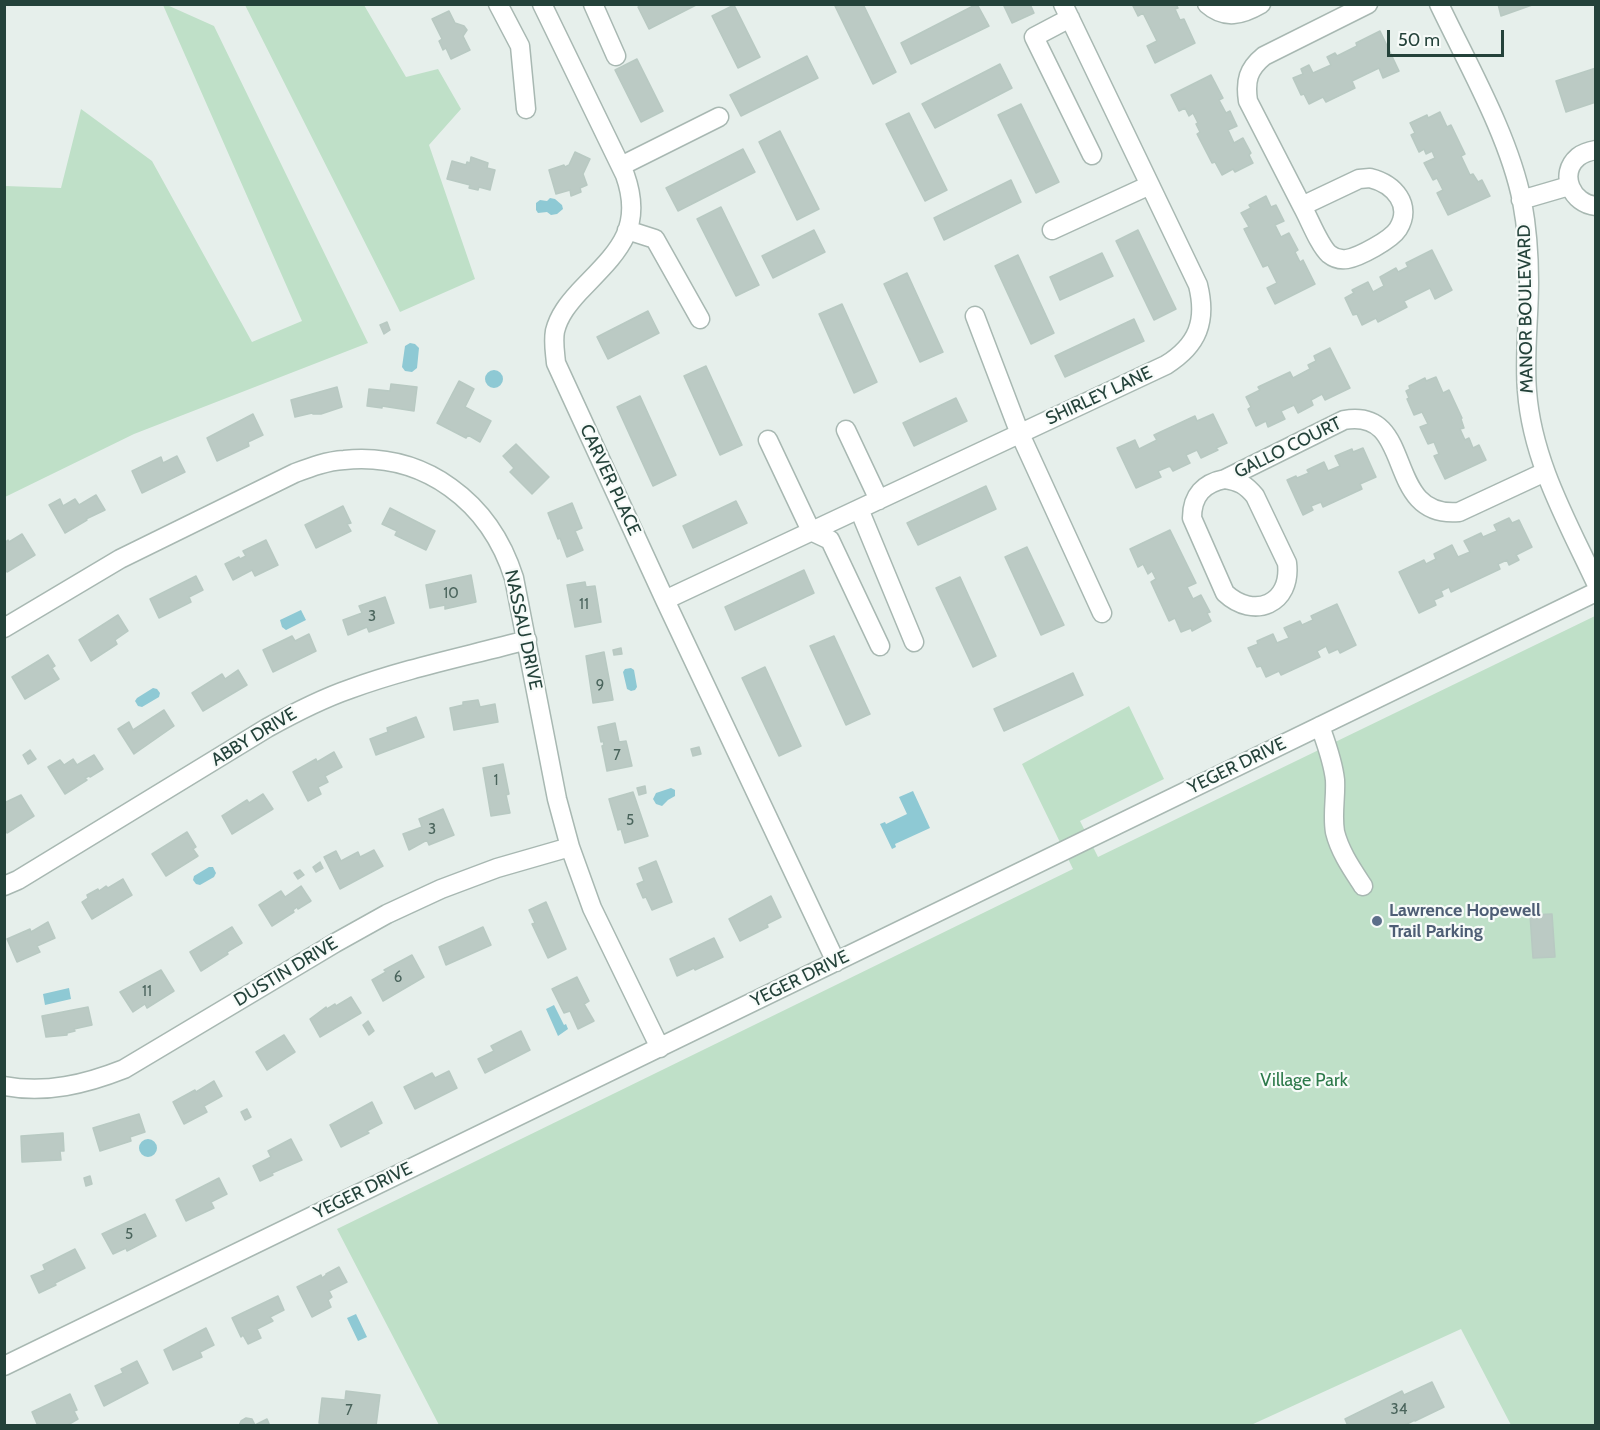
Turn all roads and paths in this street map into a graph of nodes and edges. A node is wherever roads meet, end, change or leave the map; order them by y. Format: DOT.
graph roads {
  1 [pos="498,4"];
  2 [pos="542,4"];
  3 [pos="592,4"];
  4 [pos="1207,4"];
  5 [pos="1261,4"];
  6 [pos="1368,4"];
  7 [pos="1439,4"];
  8 [pos="1067,11"];
  9 [pos="616,56"];
  10 [pos="526,109"];
  11 [pos="719,117"];
  12 [pos="1596,150"];
  13 [pos="1092,155"];
  14 [pos="621,166"];
  15 [pos="1150,184"];
  16 [pos="1569,186"];
  17 [pos="1521,200"];
  18 [pos="1302,206"];
  19 [pos="1596,206"];
  20 [pos="627,230"];
  21 [pos="1052,230"];
  22 [pos="975,316"];
  23 [pos="700,319"];
  24 [pos="846,430"];
  25 [pos="1020,434"];
  26 [pos="768,440"];
  27 [pos="1545,472"];
  28 [pos="1225,479"];
  29 [pos="879,500"];
  30 [pos="859,508"];
  31 [pos="811,531"];
  32 [pos="1596,583"];
  33 [pos="1596,592"];
  34 [pos="665,600"];
  35 [pos="1102,613"];
  36 [pos="4,628"];
  37 [pos="527,640"];
  38 [pos="914,642"];
  39 [pos="880,646"];
  40 [pos="1320,726"];
  41 [pos="570,847"];
  42 [pos="4,886"];
  43 [pos="1363,886"];
  44 [pos="836,962"];
  45 [pos="660,1048"];
  46 [pos="4,1086"];
  47 [pos="4,1366"];
  1 -- 10 [label="street"];
  2 -- 14 [label="street, CARVER PLACE"];
  3 -- 9 [label="street"];
  4 -- 5 [label="street"];
  6 -- 18 [label="street"];
  7 -- 17 [label="street, MANOR BOULEVARD"];
  8 -- 13 [label="street"];
  8 -- 15 [label="street, SHIRLEY LANE"];
  11 -- 14 [label="street"];
  12 -- 16 [label="street"];
  14 -- 20 [label="street, CARVER PLACE"];
  15 -- 21 [label="street"];
  15 -- 25 [label="street, SHIRLEY LANE"];
  16 -- 17 [label="street"];
  16 -- 19 [label="street"];
  17 -- 27 [label="street, MANOR BOULEVARD"];
  18 -- 18 [label="street"];
  20 -- 23 [label="street"];
  20 -- 34 [label="street, CARVER PLACE"];
  22 -- 25 [label="street"];
  24 -- 29 [label="street"];
  25 -- 29 [label="street, SHIRLEY LANE"];
  25 -- 35 [label="street"];
  26 -- 31 [label="street"];
  27 -- 28 [label="street, GALLO COURT"];
  27 -- 32 [label="street, MANOR BOULEVARD"];
  28 -- 28 [label="street, GALLO COURT"];
  29 -- 30 [label="street, SHIRLEY LANE"];
  30 -- 31 [label="street, SHIRLEY LANE"];
  30 -- 38 [label="street"];
  31 -- 34 [label="street, SHIRLEY LANE"];
  31 -- 39 [label="street"];
  33 -- 40 [label="street, YEGER DRIVE"];
  34 -- 44 [label="street, CARVER PLACE"];
  36 -- 37 [label="street, NASSAU DRIVE"];
  37 -- 41 [label="street, NASSAU DRIVE"];
  37 -- 42 [label="street, ABBY DRIVE"];
  40 -- 43 [label="street"];
  40 -- 44 [label="street, YEGER DRIVE"];
  41 -- 45 [label="street, NASSAU DRIVE"];
  41 -- 46 [label="street, DUSTIN DRIVE"];
  44 -- 45 [label="street, YEGER DRIVE"];
  45 -- 47 [label="street, YEGER DRIVE"];
}
